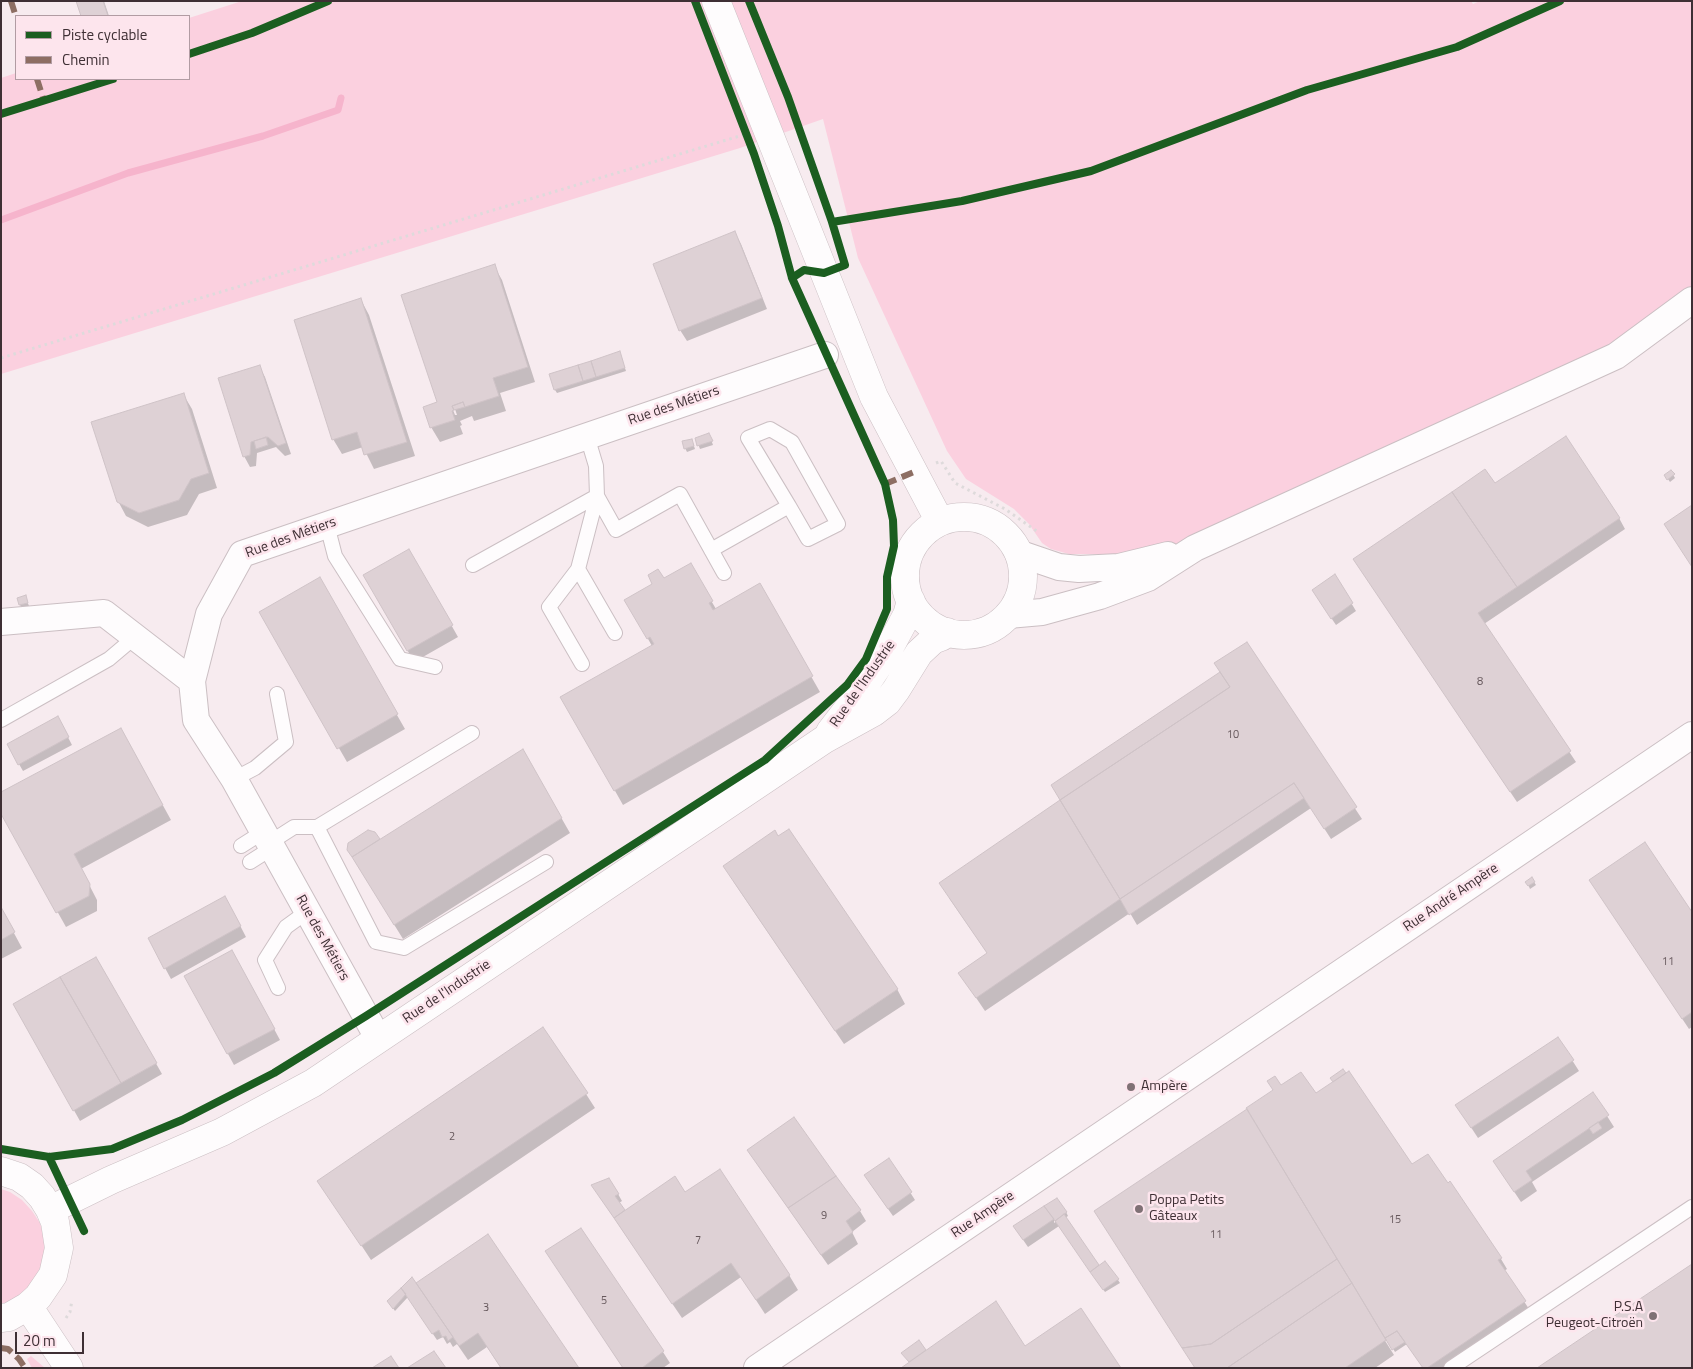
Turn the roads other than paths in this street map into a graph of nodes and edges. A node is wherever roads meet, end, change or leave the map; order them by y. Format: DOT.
graph roads {
  1 [pos="716,1"];
  2 [pos="1692,300"];
  3 [pos="825,355"];
  4 [pos="587,436"];
  5 [pos="597,496"];
  6 [pos="789,506"];
  7 [pos="940,522"];
  8 [pos="327,524"];
  9 [pos="1195,548"];
  10 [pos="711,550"];
  11 [pos="1018,552"];
  12 [pos="473,565"];
  13 [pos="578,569"];
  14 [pos="724,573"];
  15 [pos="911,601"];
  16 [pos="1008,615"];
  17 [pos="1,622"];
  18 [pos="947,632"];
  19 [pos="615,633"];
  20 [pos="135,638"];
  21 [pos="582,664"];
  22 [pos="435,667"];
  23 [pos="192,681"];
  24 [pos="277,694"];
  25 [pos="1,720"];
  26 [pos="472,733"];
  27 [pos="1692,735"];
  28 [pos="825,739"];
  29 [pos="234,778"];
  30 [pos="317,828"];
  31 [pos="268,841"];
  32 [pos="241,846"];
  33 [pos="250,862"];
  34 [pos="546,862"];
  35 [pos="308,911"];
  36 [pos="278,988"];
  37 [pos="378,1038"];
  38 [pos="1210,1061"];
  39 [pos="1,1171"];
  40 [pos="1692,1207"];
  41 [pos="50,1210"];
  42 [pos="28,1306"];
  43 [pos="1,1318"];
  44 [pos="70,1368"];
  45 [pos="757,1368"];
  46 [pos="1451,1368"];
  1 -- 7 [label="street"];
  2 -- 9 [label="street"];
  3 -- 4 [label="street, Rue des Métiers"];
  4 -- 5 [label="lane"];
  4 -- 8 [label="street, Rue des Métiers"];
  5 -- 10 [label="lane"];
  5 -- 12 [label="lane"];
  5 -- 13 [label="lane"];
  6 -- 6 [label="lane"];
  6 -- 10 [label="lane"];
  7 -- 11 [label="street"];
  7 -- 15 [label="street"];
  8 -- 22 [label="lane"];
  8 -- 23 [label="street, Rue des Métiers"];
  9 -- 11 [label="street"];
  9 -- 16 [label="street"];
  10 -- 14 [label="lane"];
  11 -- 16 [label="street"];
  13 -- 19 [label="lane"];
  13 -- 21 [label="lane"];
  15 -- 18 [label="street"];
  15 -- 28 [label="street, Rue de l'Industrie"];
  16 -- 18 [label="street"];
  17 -- 20 [label="street"];
  18 -- 28 [label="street, Rue de l'Industrie"];
  20 -- 23 [label="street"];
  20 -- 25 [label="lane"];
  23 -- 29 [label="street, Rue des Métiers"];
  24 -- 29 [label="lane"];
  26 -- 30 [label="lane"];
  27 -- 38 [label="street, Rue André Ampère"];
  28 -- 37 [label="street, Rue de l'Industrie"];
  29 -- 31 [label="street, Rue des Métiers"];
  30 -- 31 [label="lane"];
  30 -- 34 [label="lane"];
  31 -- 32 [label="lane"];
  31 -- 33 [label="lane"];
  31 -- 35 [label="street, Rue des Métiers"];
  35 -- 36 [label="lane"];
  35 -- 37 [label="street, Rue des Métiers"];
  37 -- 41 [label="street, Rue de l'Industrie"];
  38 -- 45 [label="street, Rue Ampère"];
  39 -- 41 [label="street"];
  40 -- 46 [label="lane"];
  41 -- 42 [label="street"];
  42 -- 43 [label="street"];
  42 -- 44 [label="street"];
}
